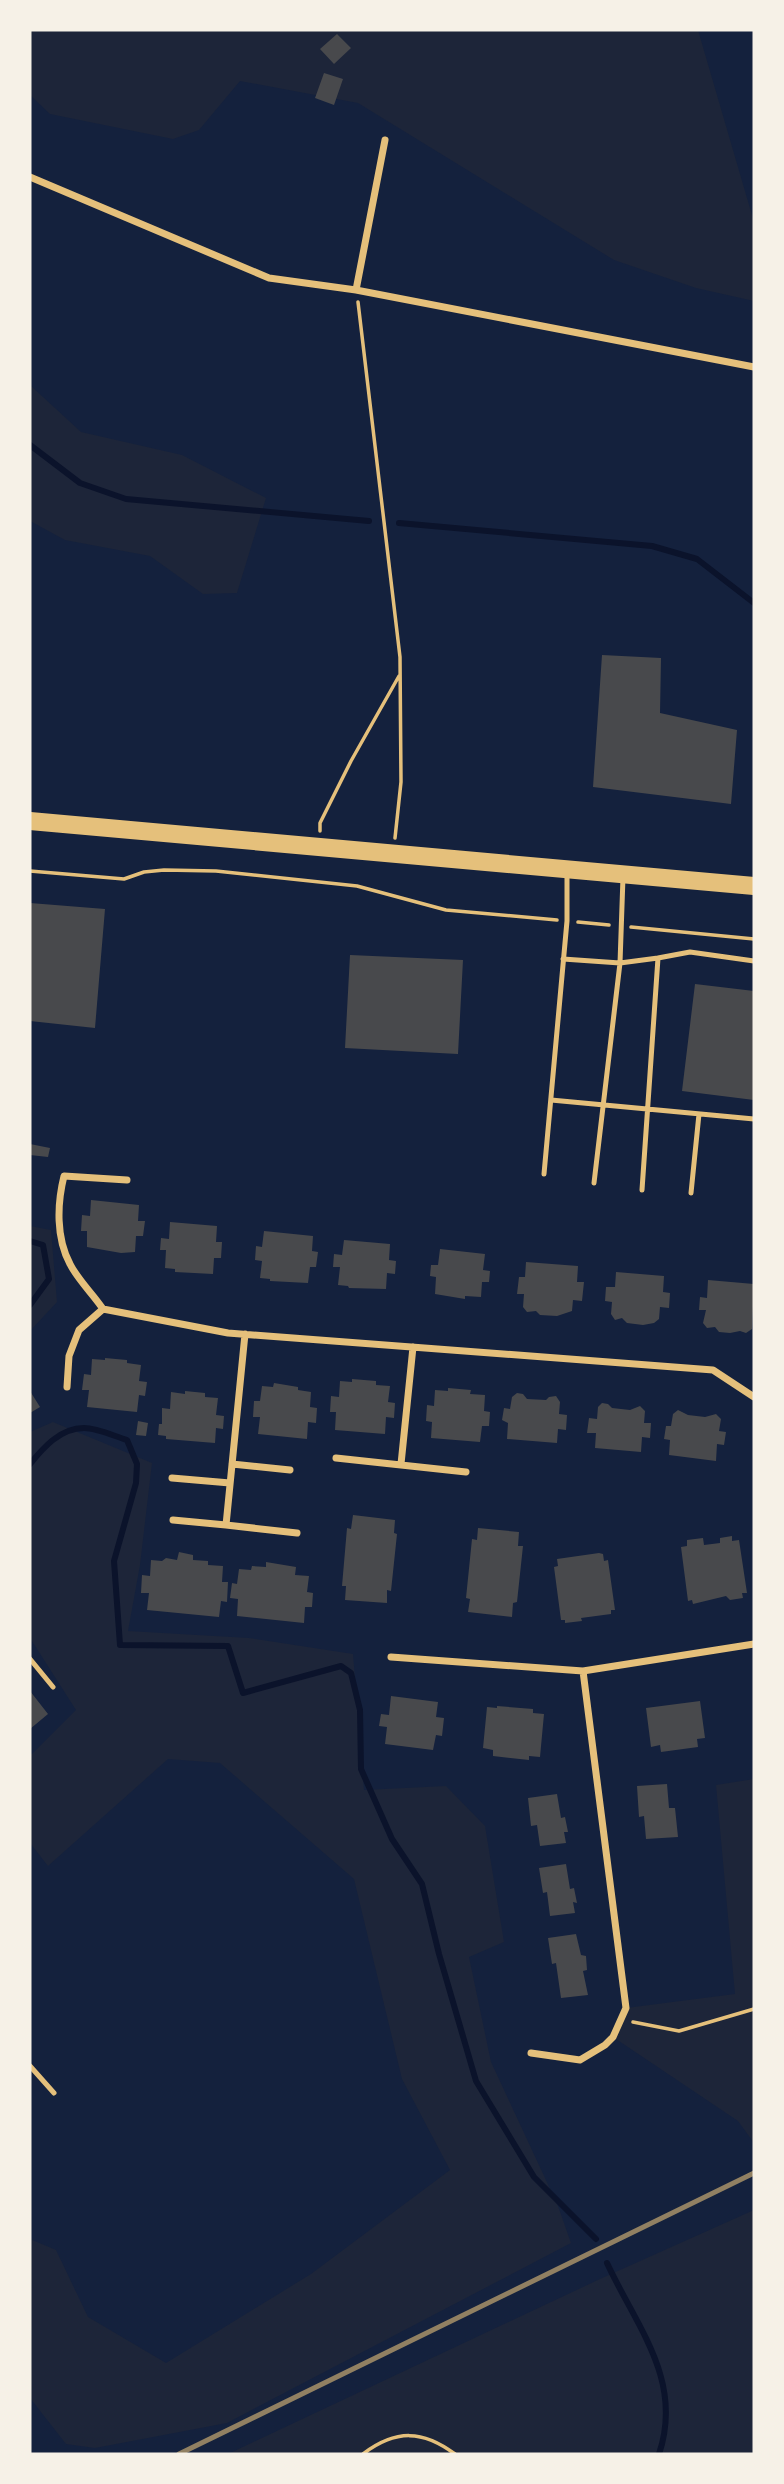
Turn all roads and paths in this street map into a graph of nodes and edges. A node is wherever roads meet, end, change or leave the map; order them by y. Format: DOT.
graph roads {
  1 [pos="385,140"];
  2 [pos="30,177"];
  3 [pos="356,290"];
  4 [pos="754,367"];
  5 [pos="400,674"];
  6 [pos="30,821"];
  7 [pos="318,848"];
  8 [pos="393,855"];
  9 [pos="567,869"];
  10 [pos="30,871"];
  11 [pos="624,874"];
  12 [pos="754,886"];
  13 [pos="566,921"];
  14 [pos="622,926"];
  15 [pos="754,939"];
  16 [pos="659,958"];
  17 [pos="564,959"];
  18 [pos="754,961"];
  19 [pos="620,963"];
  20 [pos="551,1100"];
  21 [pos="603,1105"];
  22 [pos="646,1110"];
  23 [pos="699,1114"];
  24 [pos="754,1119"];
  25 [pos="544,1174"];
  26 [pos="127,1180"];
  27 [pos="594,1183"];
  28 [pos="642,1190"];
  29 [pos="691,1193"];
  30 [pos="103,1309"];
  31 [pos="245,1334"];
  32 [pos="413,1347"];
  33 [pos="67,1387"];
  34 [pos="754,1397"];
  35 [pos="336,1458"];
  36 [pos="232,1464"];
  37 [pos="401,1464"];
  38 [pos="290,1469"];
  39 [pos="466,1472"];
  40 [pos="172,1478"];
  41 [pos="230,1483"];
  42 [pos="173,1520"];
  43 [pos="226,1525"];
  44 [pos="297,1533"];
  45 [pos="754,1644"];
  46 [pos="391,1657"];
  47 [pos="30,1659"];
  48 [pos="583,1671"];
  49 [pos="52,1687"];
  50 [pos="754,2009"];
  51 [pos="621,2020"];
  52 [pos="531,2053"];
  53 [pos="30,2066"];
  54 [pos="54,2093"];
  55 [pos="363,2454"];
  56 [pos="455,2454"];
  1 -- 3 [label="street"];
  2 -- 3 [label="street"];
  3 -- 4 [label="street"];
  3 -- 5 [label="path"];
  5 -- 7 [label="path"];
  5 -- 8 [label="path"];
  6 -- 7 [label="main road"];
  7 -- 8 [label="main road"];
  8 -- 9 [label="main road"];
  9 -- 11 [label="main road"];
  9 -- 13 [label="lane"];
  10 -- 13 [label="path"];
  11 -- 12 [label="main road"];
  11 -- 14 [label="lane"];
  13 -- 14 [label="path"];
  13 -- 17 [label="lane"];
  14 -- 15 [label="path"];
  14 -- 19 [label="lane"];
  16 -- 18 [label="lane"];
  16 -- 19 [label="lane"];
  16 -- 22 [label="lane"];
  17 -- 19 [label="lane"];
  17 -- 20 [label="lane"];
  19 -- 21 [label="lane"];
  20 -- 21 [label="lane"];
  20 -- 25 [label="lane"];
  21 -- 22 [label="lane"];
  21 -- 27 [label="lane"];
  22 -- 23 [label="lane"];
  22 -- 28 [label="lane"];
  23 -- 24 [label="lane"];
  23 -- 29 [label="lane"];
  26 -- 30 [label="street"];
  30 -- 31 [label="street"];
  30 -- 33 [label="street"];
  31 -- 32 [label="street"];
  31 -- 36 [label="street"];
  32 -- 34 [label="street"];
  32 -- 37 [label="street"];
  35 -- 37 [label="street"];
  36 -- 38 [label="street"];
  36 -- 41 [label="street"];
  37 -- 39 [label="street"];
  40 -- 41 [label="street"];
  41 -- 43 [label="street"];
  42 -- 43 [label="street"];
  43 -- 44 [label="street"];
  45 -- 48 [label="street"];
  46 -- 48 [label="street"];
  47 -- 49 [label="lane"];
  48 -- 51 [label="street"];
  50 -- 51 [label="path"];
  51 -- 52 [label="street"];
  53 -- 54 [label="lane"];
  55 -- 56 [label="path"];
}
